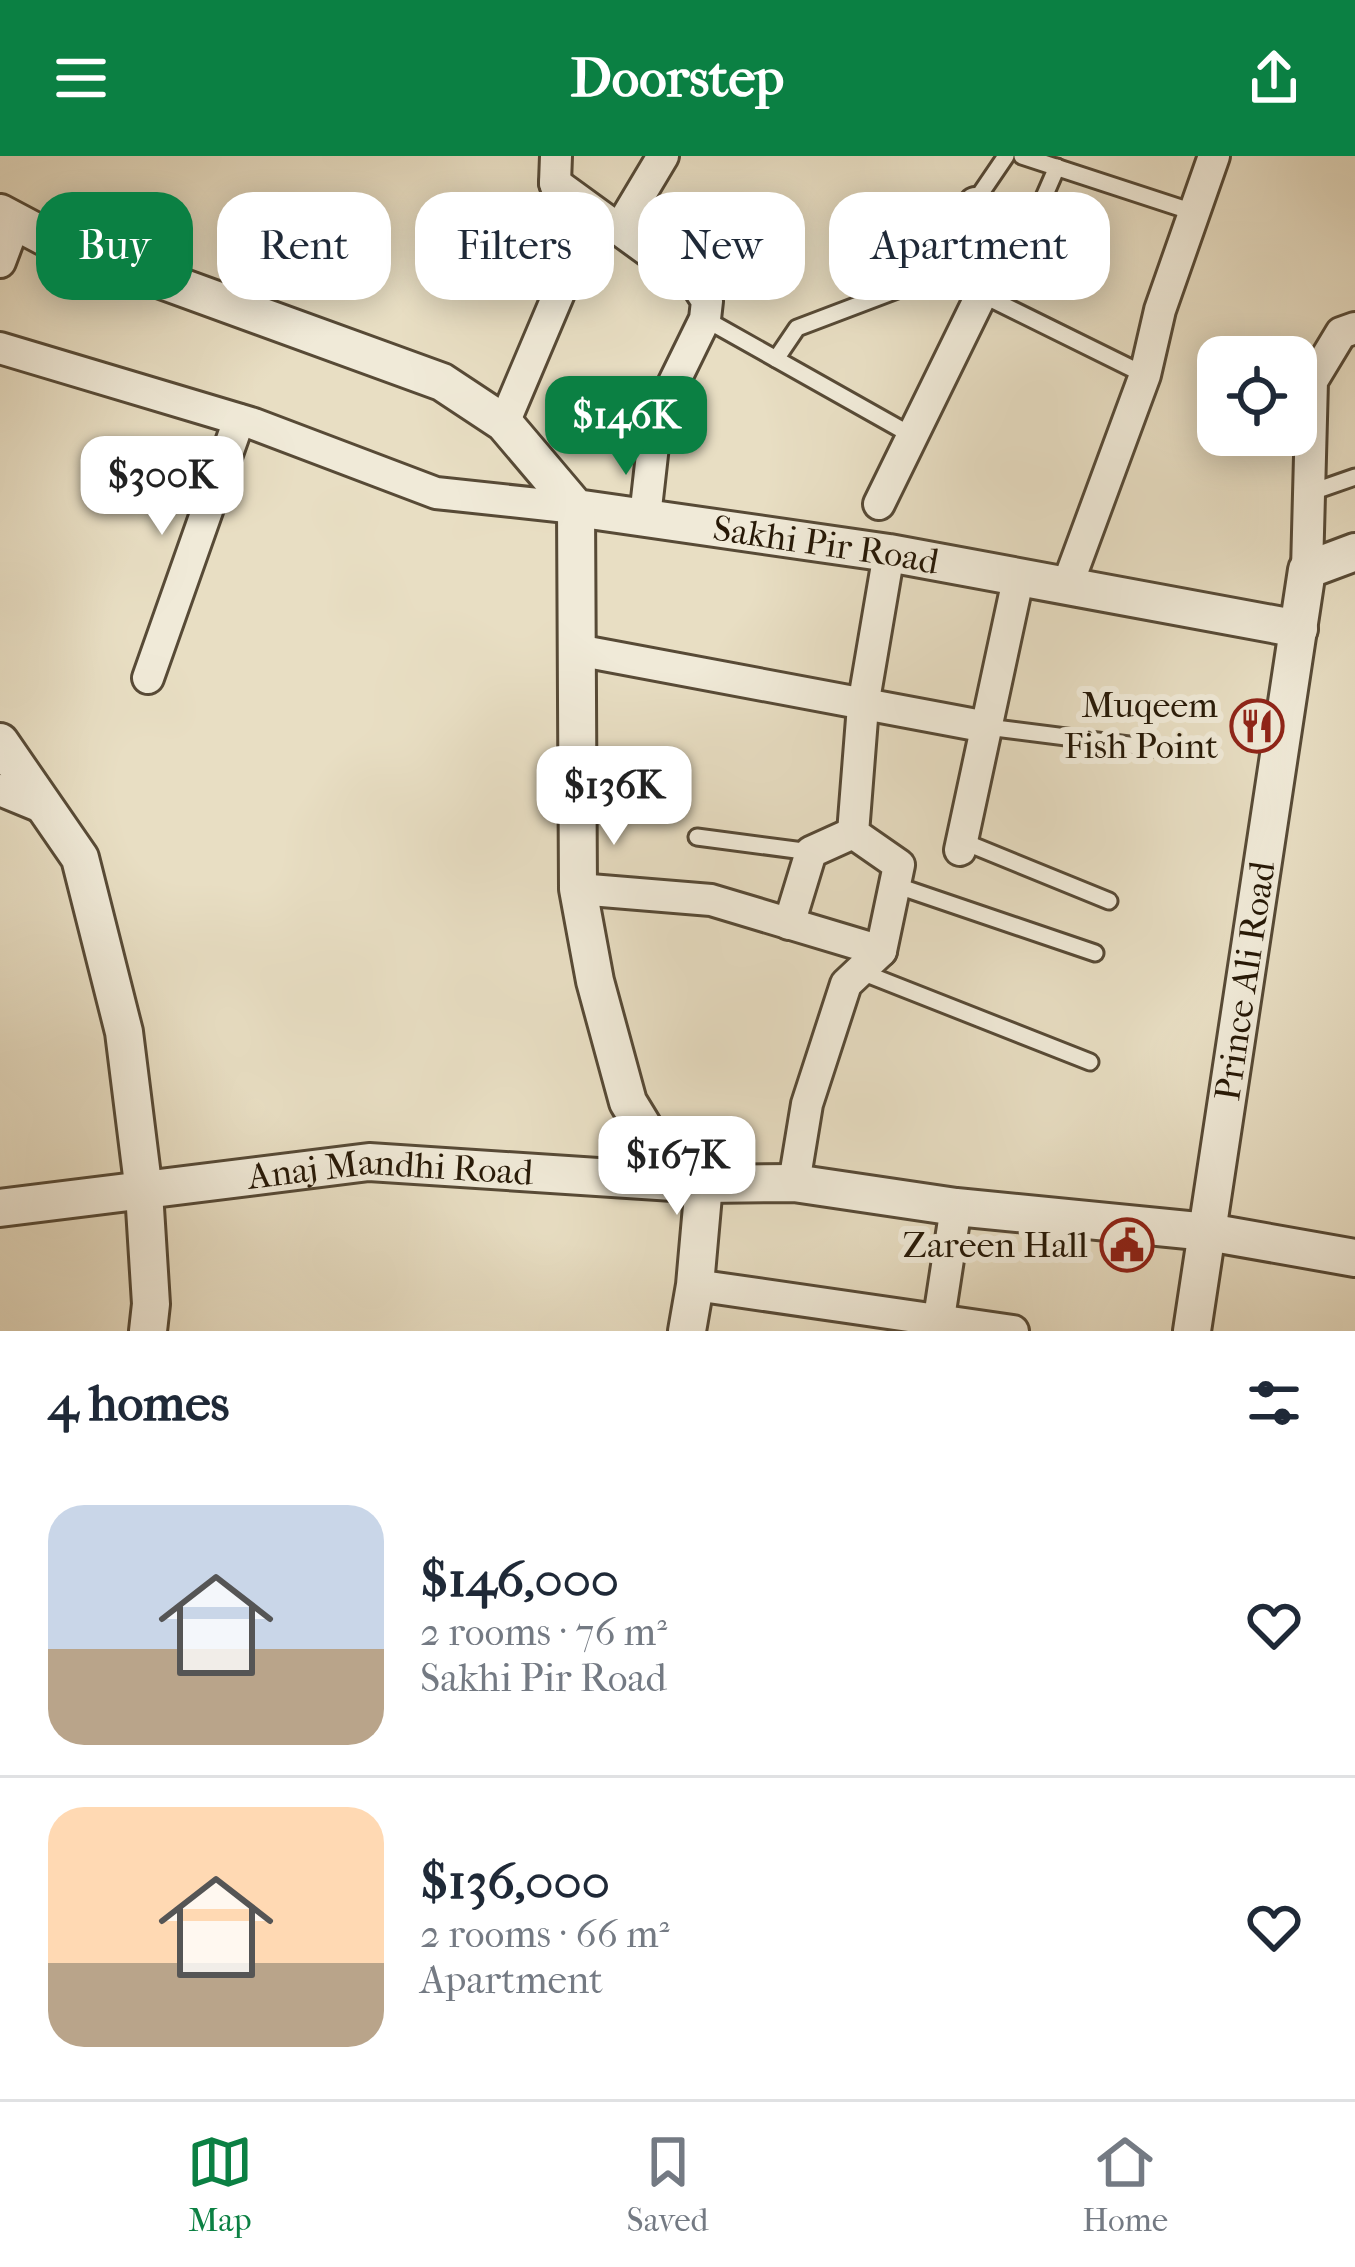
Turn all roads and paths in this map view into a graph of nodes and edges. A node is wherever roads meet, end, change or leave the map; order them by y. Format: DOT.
graph roads {
  1 [pos="663,156"];
  2 [pos="1006,156"];
  3 [pos="1022,156"];
  4 [pos="1214,156"];
  5 [pos="1057,167"];
  6 [pos="556,170"];
  7 [pos="982,192"];
  8 [pos="1046,192"];
  9 [pos="1193,212"];
  10 [pos="7,217"];
  11 [pos="620,228"];
  12 [pos="0,262"];
  13 [pos="871,300"];
  14 [pos="980,300"];
  15 [pos="993,300"];
  16 [pos="705,319"];
  17 [pos="1355,328"];
  18 [pos="0,348"];
  19 [pos="776,359"];
  20 [pos="1145,375"];
  21 [pos="239,420"];
  22 [pos="504,423"];
  23 [pos="911,435"];
  24 [pos="1355,477"];
  25 [pos="1310,493"];
  26 [pos="879,504"];
  27 [pos="576,508"];
  28 [pos="645,517"];
  29 [pos="1355,552"];
  30 [pos="889,553"];
  31 [pos="1307,570"];
  32 [pos="1019,575"];
  33 [pos="1067,586"];
  34 [pos="1299,629"];
  35 [pos="577,650"];
  36 [pos="148,678"];
  37 [pos="863,706"];
  38 [pos="986,727"];
  39 [pos="0,742"];
  40 [pos="1184,752"];
  41 [pos="0,790"];
  42 [pos="46,808"];
  43 [pos="853,833"];
  44 [pos="698,837"];
  45 [pos="961,845"];
  46 [pos="811,852"];
  47 [pos="895,885"];
  48 [pos="578,889"];
  49 [pos="1109,901"];
  50 [pos="789,924"];
  51 [pos="1095,953"];
  52 [pos="870,961"];
  53 [pos="1090,1062"];
  54 [pos="794,1183"];
  55 [pos="704,1184"];
  56 [pos="144,1192"];
  57 [pos="0,1208"];
  58 [pos="956,1208"];
  59 [pos="1208,1232"];
  60 [pos="1355,1258"];
  61 [pos="695,1285"];
  62 [pos="938,1326"];
  63 [pos="148,1331"];
  64 [pos="687,1331"];
  65 [pos="1013,1331"];
  66 [pos="1192,1331"];
  1 -- 11 [label="street"];
  2 -- 7 [label="lane"];
  3 -- 5 [label="lane"];
  4 -- 9 [label="street"];
  5 -- 8 [label="lane"];
  5 -- 9 [label="lane"];
  6 -- 11 [label="street"];
  6 -- 22 [label="street"];
  9 -- 20 [label="street"];
  10 -- 12 [label="street"];
  10 -- 22 [label="street"];
  11 -- 16 [label="street"];
  13 -- 19 [label="lane"];
  14 -- 23 [label="street"];
  15 -- 20 [label="lane"];
  16 -- 19 [label="lane"];
  16 -- 28 [label="street"];
  17 -- 25 [label="street"];
  18 -- 21 [label="street"];
  19 -- 23 [label="lane"];
  20 -- 33 [label="street"];
  21 -- 27 [label="street"];
  21 -- 36 [label="street"];
  22 -- 27 [label="street"];
  23 -- 26 [label="street"];
  24 -- 25 [label="lane"];
  25 -- 31 [label="street"];
  27 -- 28 [label="street, Sakhi Pir Road"];
  27 -- 35 [label="street"];
  28 -- 30 [label="street, Sakhi Pir Road"];
  29 -- 31 [label="street"];
  30 -- 32 [label="street, Sakhi Pir Road"];
  30 -- 37 [label="street"];
  31 -- 34 [label="street, Prince Ali Road"];
  32 -- 33 [label="street, Sakhi Pir Road"];
  32 -- 38 [label="street"];
  33 -- 34 [label="street, Sakhi Pir Road"];
  34 -- 59 [label="street, Prince Ali Road"];
  35 -- 37 [label="street"];
  35 -- 48 [label="street"];
  37 -- 38 [label="street"];
  37 -- 43 [label="street"];
  38 -- 40 [label="lane"];
  38 -- 45 [label="street"];
  39 -- 42 [label="street"];
  41 -- 42 [label="street"];
  42 -- 56 [label="street"];
  43 -- 46 [label="street"];
  43 -- 47 [label="street"];
  44 -- 46 [label="lane"];
  45 -- 49 [label="lane"];
  46 -- 50 [label="street"];
  47 -- 51 [label="lane"];
  47 -- 52 [label="street"];
  48 -- 50 [label="street"];
  48 -- 55 [label="street"];
  50 -- 52 [label="street"];
  52 -- 53 [label="lane"];
  52 -- 54 [label="street"];
  54 -- 55 [label="street, Anaj Mandhi Road"];
  54 -- 58 [label="street, Anaj Mandhi Road"];
  55 -- 56 [label="street, Anaj Mandhi Road"];
  55 -- 61 [label="street"];
  56 -- 57 [label="street, Anaj Mandhi Road"];
  56 -- 63 [label="street"];
  58 -- 59 [label="street, Anaj Mandhi Road"];
  58 -- 62 [label="street"];
  59 -- 60 [label="street, Anaj Mandhi Road"];
  59 -- 66 [label="street, Prince Ali Road"];
  61 -- 62 [label="street"];
  61 -- 64 [label="street"];
  62 -- 65 [label="street"];
}
